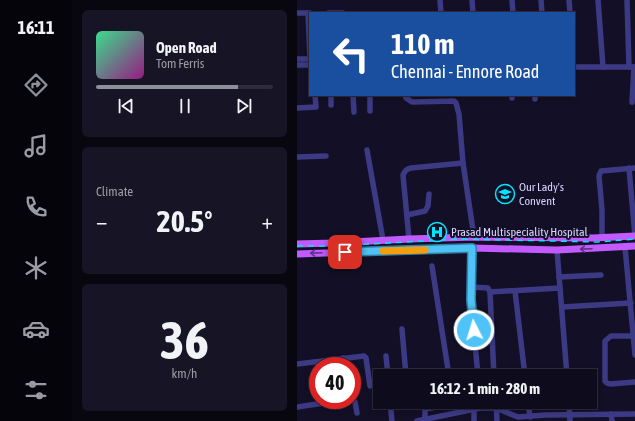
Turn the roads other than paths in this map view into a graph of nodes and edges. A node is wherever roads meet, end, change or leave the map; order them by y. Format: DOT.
graph roads {
  1 [pos="440,0"];
  2 [pos="472,0"];
  3 [pos="512,0"];
  4 [pos="541,0"];
  5 [pos="569,0"];
  6 [pos="598,0"];
  7 [pos="627,0"];
  8 [pos="441,12"];
  9 [pos="473,12"];
  10 [pos="513,12"];
  11 [pos="542,12"];
  12 [pos="570,12"];
  13 [pos="297,13"];
  14 [pos="309,13"];
  15 [pos="297,59"];
  16 [pos="309,59"];
  17 [pos="297,65"];
  18 [pos="309,65"];
  19 [pos="575,67"];
  20 [pos="603,67"];
  21 [pos="633,67"];
  22 [pos="315,96"];
  23 [pos="331,96"];
  24 [pos="353,96"];
  25 [pos="370,96"];
  26 [pos="405,96"];
  27 [pos="633,102"];
  28 [pos="331,105"];
  29 [pos="297,108"];
  30 [pos="370,111"];
  31 [pos="354,112"];
  32 [pos="367,150"];
  33 [pos="325,156"];
  34 [pos="297,157"];
  35 [pos="463,164"];
  36 [pos="632,168"];
  37 [pos="429,194"];
  38 [pos="407,215"];
  39 [pos="635,236"];
  40 [pos="474,237"];
  41 [pos="604,238"];
  42 [pos="409,239"];
  43 [pos="383,240"];
  44 [pos="297,244"];
  45 [pos="635,246"];
  46 [pos="472,248"];
  47 [pos="607,248"];
  48 [pos="625,248"];
  49 [pos="557,250"];
  50 [pos="297,254"];
  51 [pos="432,266"];
  52 [pos="601,275"];
  53 [pos="559,276"];
  54 [pos="471,287"];
  55 [pos="560,288"];
  56 [pos="515,291"];
  57 [pos="490,292"];
  58 [pos="631,303"];
  59 [pos="562,307"];
  60 [pos="402,329"];
  61 [pos="634,336"];
  62 [pos="387,356"];
  63 [pos="635,356"];
  64 [pos="354,357"];
  65 [pos="309,362"];
  66 [pos="297,364"];
  67 [pos="388,369"];
  68 [pos="405,369"];
  69 [pos="448,369"];
  70 [pos="477,369"];
  71 [pos="495,369"];
  72 [pos="524,369"];
  73 [pos="566,369"];
  74 [pos="635,382"];
  75 [pos="370,386"];
  76 [pos="309,405"];
  77 [pos="297,407"];
  78 [pos="356,409"];
  79 [pos="391,409"];
  80 [pos="425,409"];
  81 [pos="465,409"];
  82 [pos="477,409"];
  83 [pos="496,409"];
  84 [pos="503,409"];
  85 [pos="529,409"];
  86 [pos="357,413"];
  87 [pos="611,414"];
  88 [pos="635,414"];
  89 [pos="530,417"];
  90 [pos="570,418"];
  91 [pos="425,419"];
  92 [pos="392,421"];
  93 [pos="417,421"];
  94 [pos="475,421"];
  95 [pos="497,421"];
  96 [pos="612,421"];
  1 -- 8 [label="street"];
  2 -- 9 [label="street"];
  3 -- 10 [label="street"];
  4 -- 11 [label="street"];
  5 -- 12 [label="street"];
  6 -- 20 [label="street"];
  7 -- 21 [label="street"];
  13 -- 14 [label="street"];
  15 -- 16 [label="street"];
  17 -- 18 [label="street"];
  19 -- 20 [label="street"];
  20 -- 21 [label="street"];
  21 -- 27 [label="street"];
  22 -- 29 [label="street"];
  23 -- 28 [label="street"];
  24 -- 31 [label="street"];
  25 -- 30 [label="street"];
  26 -- 35 [label="street"];
  32 -- 43 [label="street"];
  33 -- 34 [label="street"];
  35 -- 38 [label="street"];
  35 -- 40 [label="street"];
  36 -- 39 [label="street"];
  36 -- 41 [label="street"];
  37 -- 38 [label="street"];
  38 -- 42 [label="street"];
  39 -- 41 [label="main road"];
  40 -- 41 [label="main road"];
  40 -- 42 [label="main road"];
  41 -- 47 [label="main road"];
  42 -- 43 [label="main road"];
  43 -- 44 [label="main road"];
  45 -- 48 [label="main road"];
  46 -- 49 [label="main road"];
  46 -- 50 [label="main road, one-way"];
  46 -- 54 [label="street"];
  47 -- 48 [label="main road"];
  47 -- 49 [label="main road, one-way"];
  48 -- 58 [label="street"];
  49 -- 53 [label="street"];
  51 -- 69 [label="street"];
  52 -- 53 [label="street"];
  53 -- 55 [label="street"];
  54 -- 57 [label="street"];
  54 -- 70 [label="street"];
  55 -- 56 [label="street"];
  55 -- 59 [label="street"];
  56 -- 57 [label="street"];
  56 -- 72 [label="street"];
  57 -- 71 [label="street"];
  58 -- 59 [label="street"];
  58 -- 61 [label="street"];
  59 -- 73 [label="street"];
  60 -- 68 [label="street"];
  61 -- 63 [label="street"];
  61 -- 74 [label="street"];
  62 -- 67 [label="street"];
  64 -- 75 [label="street"];
  65 -- 66 [label="street"];
  76 -- 77 [label="street"];
  78 -- 86 [label="street"];
  79 -- 92 [label="street"];
  80 -- 91 [label="street"];
  81 -- 91 [label="street"];
  82 -- 94 [label="street"];
  83 -- 95 [label="street"];
  84 -- 89 [label="street"];
  85 -- 89 [label="street"];
  87 -- 88 [label="street"];
  87 -- 90 [label="street"];
  87 -- 96 [label="street"];
  89 -- 90 [label="street"];
  91 -- 93 [label="street"];
}
